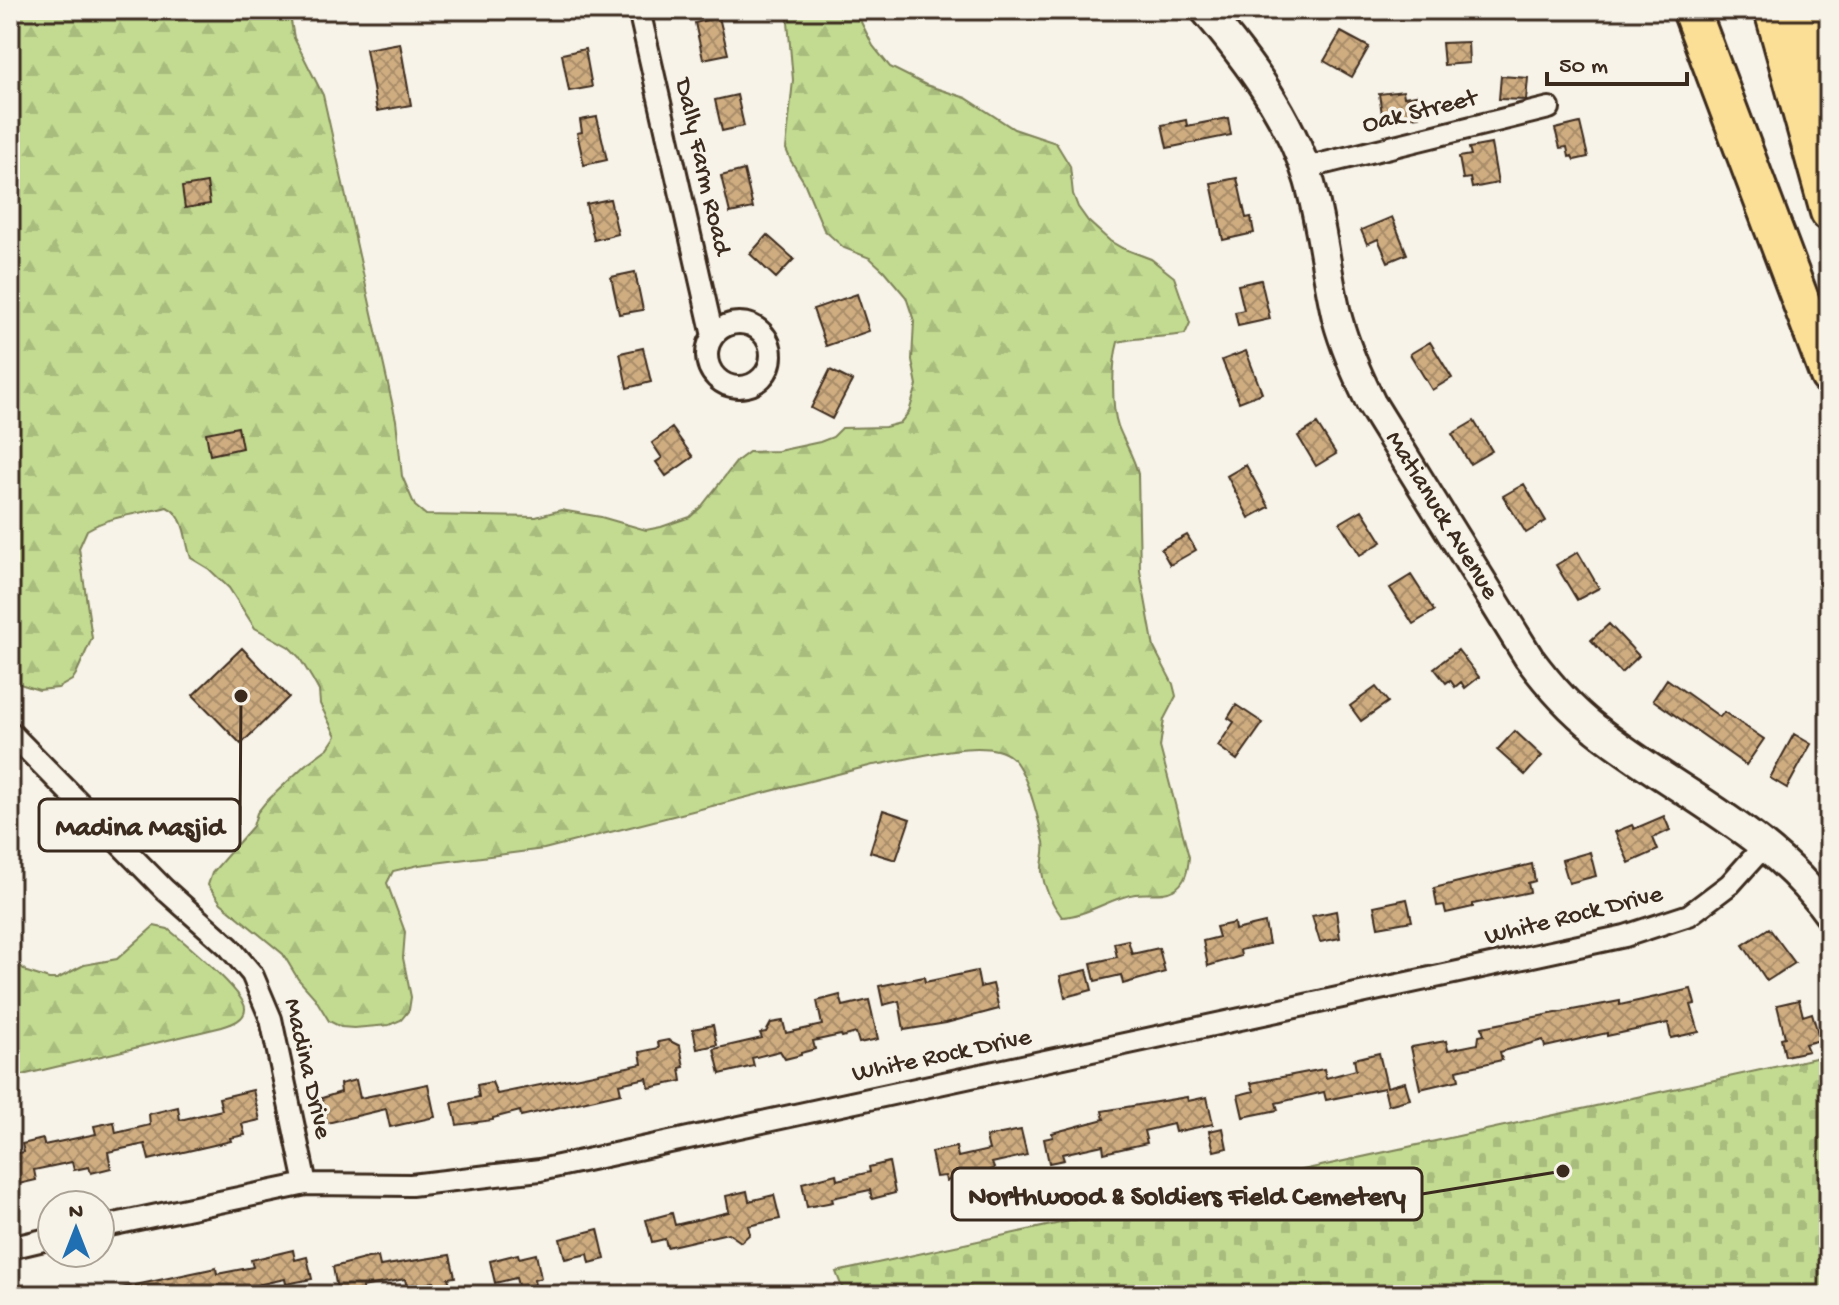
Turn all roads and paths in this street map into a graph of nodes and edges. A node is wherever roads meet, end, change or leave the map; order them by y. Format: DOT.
graph roads {
  1 [pos="639,10"];
  2 [pos="1205,10"];
  3 [pos="1691,10"];
  4 [pos="1773,10"];
  5 [pos="1810,16"];
  6 [pos="1829,93"];
  7 [pos="1549,108"];
  8 [pos="1305,168"];
  9 [pos="1829,212"];
  10 [pos="713,336"];
  11 [pos="1829,376"];
  12 [pos="10,732"];
  13 [pos="1764,846"];
  14 [pos="1829,914"];
  15 [pos="306,1184"];
  16 [pos="116,1224"];
  17 [pos="36,1242"];
  18 [pos="10,1248"];
  1 -- 10 [label="street, Dally Farm Road"];
  2 -- 8 [label="street, Matianuck Avenue"];
  3 -- 11 [label="highway"];
  4 -- 9 [label="highway"];
  5 -- 6 [label="highway"];
  7 -- 8 [label="street, Oak Street"];
  8 -- 13 [label="street, Matianuck Avenue"];
  12 -- 15 [label="street, Madina Drive"];
  13 -- 14 [label="street, Matianuck Avenue"];
  13 -- 15 [label="street, White Rock Drive"];
  15 -- 16 [label="street, White Rock Drive"];
  17 -- 18 [label="street"];
}
